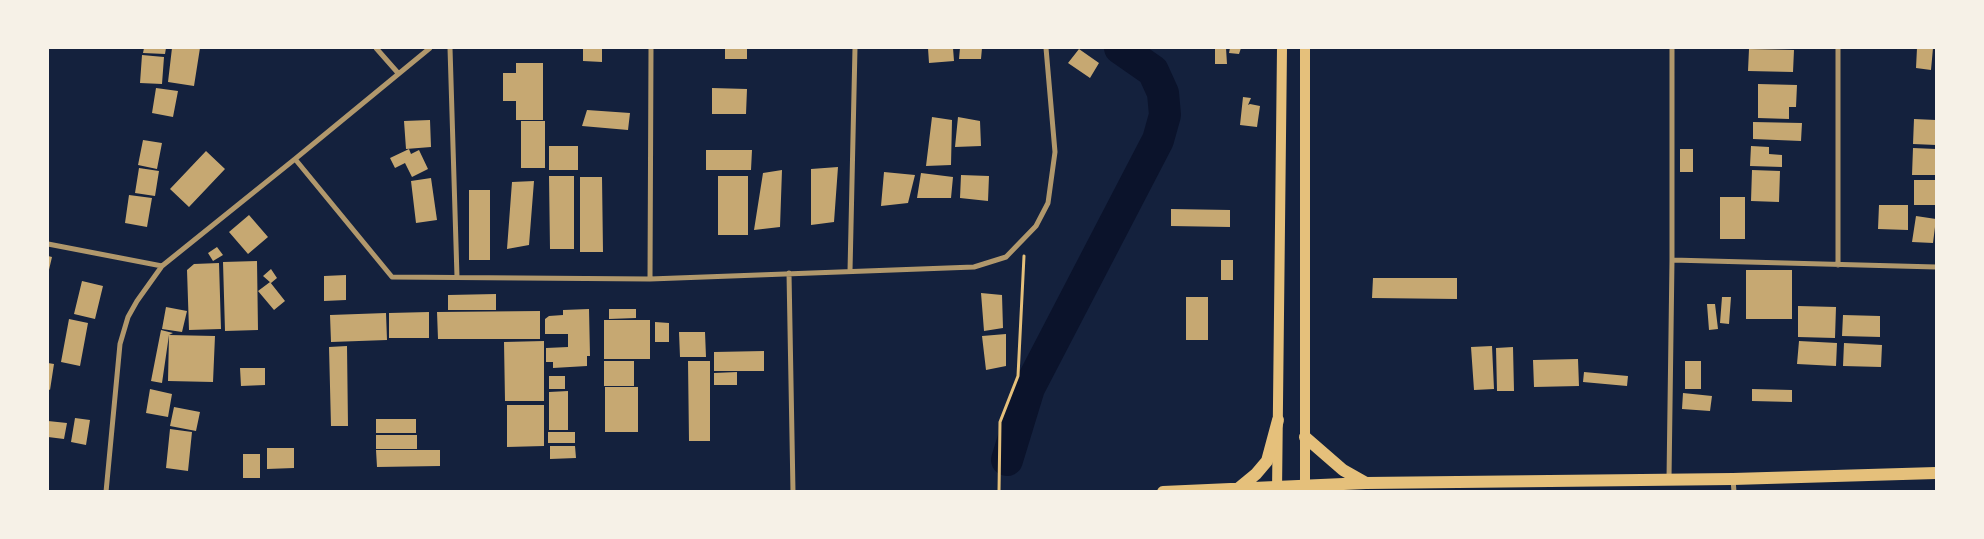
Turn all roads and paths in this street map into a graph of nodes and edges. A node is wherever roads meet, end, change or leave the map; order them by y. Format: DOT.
graph roads {
  1 [pos="376,48"];
  2 [pos="430,48"];
  3 [pos="450,48"];
  4 [pos="651,48"];
  5 [pos="855,48"];
  6 [pos="1046,48"];
  7 [pos="1282,48"];
  8 [pos="1305,48"];
  9 [pos="1672,48"];
  10 [pos="1838,48"];
  11 [pos="398,73"];
  12 [pos="295,160"];
  13 [pos="1024,240"];
  14 [pos="48,244"];
  15 [pos="1672,260"];
  16 [pos="1838,265"];
  17 [pos="162,266"];
  18 [pos="1936,267"];
  19 [pos="850,271"];
  20 [pos="789,273"];
  21 [pos="457,277"];
  22 [pos="650,278"];
  23 [pos="1278,420"];
  24 [pos="1305,437"];
  25 [pos="1936,473"];
  26 [pos="1670,479"];
  27 [pos="1366,483"];
  28 [pos="1733,485"];
  29 [pos="1239,488"];
  30 [pos="1305,488"];
  31 [pos="1277,489"];
  32 [pos="106,492"];
  33 [pos="793,492"];
  34 [pos="999,492"];
  35 [pos="1163,492"];
  1 -- 11 [label="street"];
  2 -- 11 [label="street"];
  3 -- 21 [label="street"];
  4 -- 22 [label="street"];
  5 -- 19 [label="street"];
  6 -- 13 [label="street"];
  7 -- 23 [label="main road"];
  8 -- 24 [label="main road"];
  9 -- 15 [label="street"];
  10 -- 16 [label="street"];
  11 -- 12 [label="street"];
  12 -- 17 [label="street"];
  12 -- 21 [label="street"];
  13 -- 19 [label="street"];
  13 -- 34 [label="path"];
  14 -- 17 [label="street"];
  15 -- 16 [label="street"];
  15 -- 26 [label="street"];
  16 -- 18 [label="street"];
  17 -- 32 [label="street"];
  19 -- 20 [label="street"];
  20 -- 22 [label="street"];
  20 -- 33 [label="street"];
  21 -- 22 [label="street"];
  23 -- 29 [label="main road"];
  23 -- 31 [label="main road"];
  24 -- 27 [label="main road"];
  24 -- 30 [label="main road"];
  25 -- 28 [label="main road"];
  26 -- 27 [label="main road"];
  26 -- 28 [label="main road"];
  27 -- 30 [label="main road"];
  29 -- 31 [label="main road"];
  29 -- 35 [label="main road"];
  30 -- 31 [label="main road"];
}
